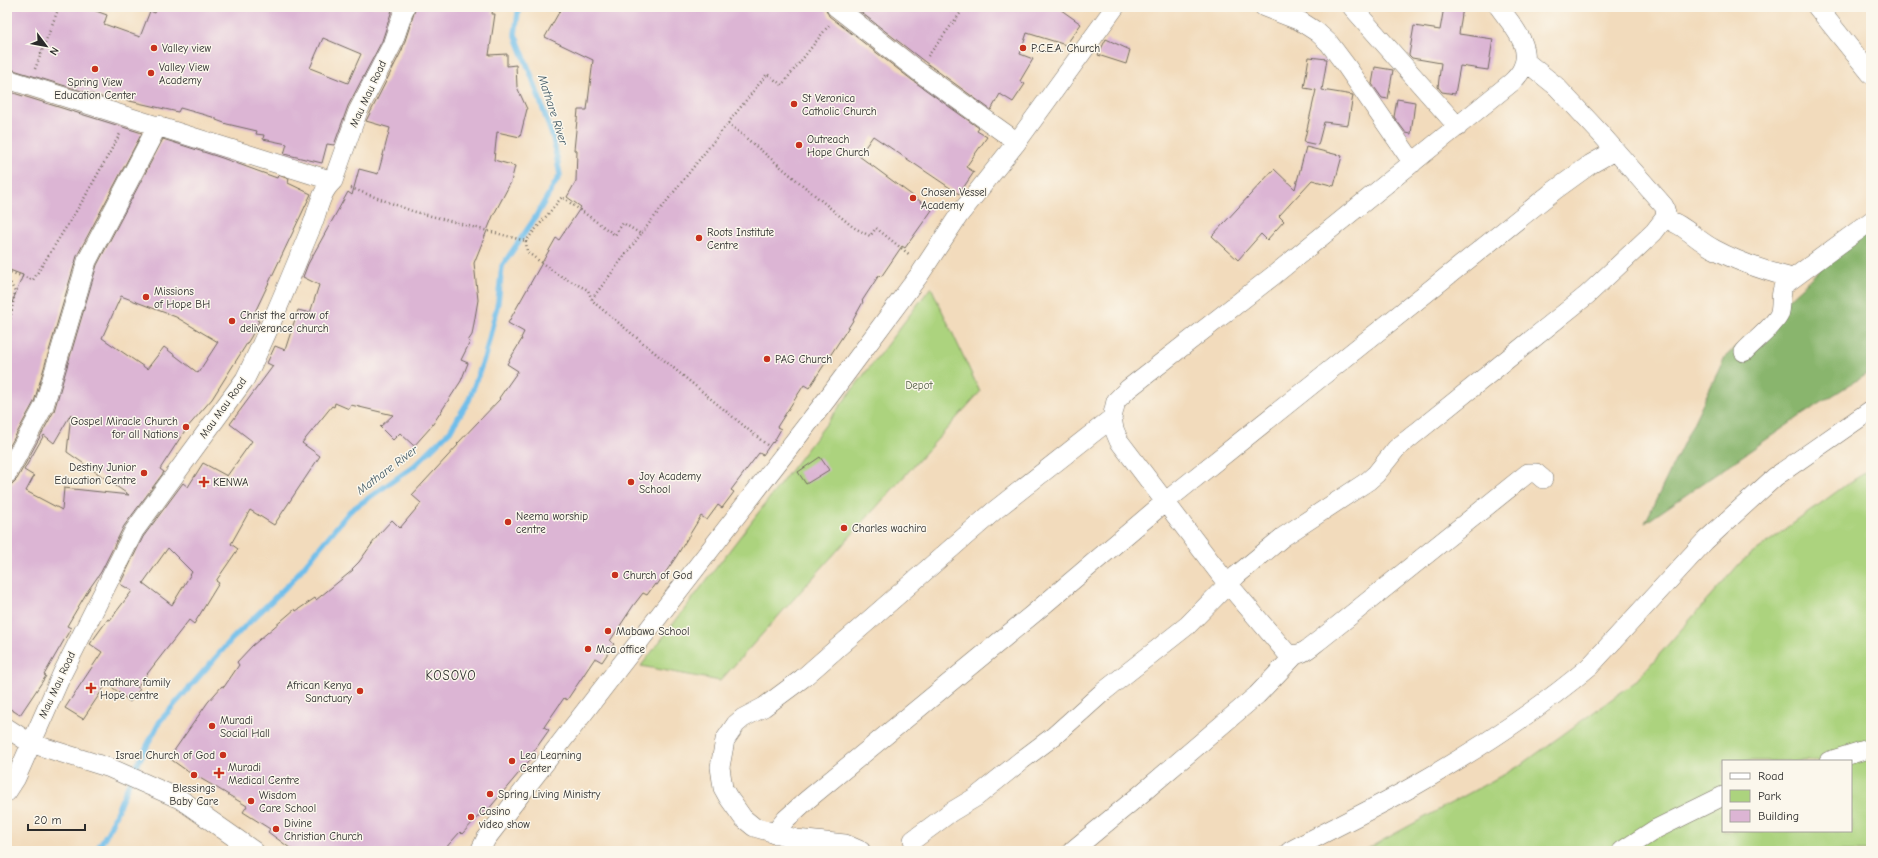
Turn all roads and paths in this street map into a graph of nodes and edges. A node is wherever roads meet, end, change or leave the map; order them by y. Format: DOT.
graph roads {
  1 [pos="59,7"];
  2 [pos="405,7"];
  3 [pos="965,7"];
  4 [pos="1115,7"];
  5 [pos="1264,7"];
  6 [pos="1352,7"];
  7 [pos="1499,7"];
  8 [pos="1817,7"];
  9 [pos="838,9"];
  10 [pos="1525,60"];
  11 [pos="918,71"];
  12 [pos="1871,74"];
  13 [pos="7,79"];
  14 [pos="28,86"];
  15 [pos="130,116"];
  16 [pos="728,123"];
  17 [pos="158,125"];
  18 [pos="1458,127"];
  19 [pos="1017,142"];
  20 [pos="1614,151"];
  21 [pos="1413,163"];
  22 [pos="333,181"];
  23 [pos="1664,219"];
  24 [pos="1871,220"];
  25 [pos="641,234"];
  26 [pos="526,241"];
  27 [pos="7,272"];
  28 [pos="920,274"];
  29 [pos="7,276"];
  30 [pos="1792,278"];
  31 [pos="592,300"];
  32 [pos="7,336"];
  33 [pos="1744,352"];
  34 [pos="1871,410"];
  35 [pos="1112,418"];
  36 [pos="782,456"];
  37 [pos="7,474"];
  38 [pos="1543,479"];
  39 [pos="1165,502"];
  40 [pos="1229,585"];
  41 [pos="1295,655"];
  42 [pos="7,728"];
  43 [pos="30,743"];
  44 [pos="1871,748"];
  45 [pos="1832,760"];
  46 [pos="7,792"];
  47 [pos="1722,796"];
  48 [pos="774,834"];
  49 [pos="912,840"];
  50 [pos="254,851"];
  51 [pos="480,851"];
  52 [pos="861,851"];
  53 [pos="1072,851"];
  54 [pos="1290,851"];
  55 [pos="1622,851"];
  1 -- 14 [label="path"];
  2 -- 22 [label="street, Mau Mau Road"];
  3 -- 11 [label="path"];
  4 -- 19 [label="street"];
  5 -- 21 [label="street"];
  6 -- 18 [label="street"];
  7 -- 10 [label="street"];
  8 -- 12 [label="street"];
  9 -- 11 [label="street"];
  9 -- 16 [label="path"];
  10 -- 18 [label="street"];
  10 -- 20 [label="street"];
  11 -- 19 [label="street"];
  13 -- 14 [label="street"];
  14 -- 15 [label="street"];
  15 -- 17 [label="street"];
  15 -- 27 [label="path"];
  16 -- 25 [label="path"];
  16 -- 28 [label="path"];
  17 -- 22 [label="street"];
  17 -- 37 [label="street"];
  18 -- 21 [label="street"];
  19 -- 28 [label="street"];
  20 -- 23 [label="street"];
  20 -- 39 [label="street"];
  21 -- 35 [label="street"];
  22 -- 26 [label="path"];
  22 -- 43 [label="street, Mau Mau Road"];
  23 -- 30 [label="street"];
  23 -- 40 [label="street"];
  24 -- 30 [label="street"];
  25 -- 26 [label="path"];
  25 -- 31 [label="path"];
  26 -- 31 [label="path"];
  28 -- 36 [label="street"];
  29 -- 32 [label="path"];
  30 -- 33 [label="street"];
  31 -- 36 [label="path"];
  34 -- 54 [label="street"];
  35 -- 39 [label="street"];
  35 -- 48 [label="street"];
  36 -- 51 [label="street"];
  38 -- 41 [label="street"];
  39 -- 40 [label="street"];
  39 -- 48 [label="street"];
  40 -- 41 [label="street"];
  40 -- 49 [label="street"];
  41 -- 53 [label="street"];
  42 -- 43 [label="street"];
  43 -- 46 [label="street, Mau Mau Road"];
  43 -- 50 [label="street"];
  44 -- 45 [label="street"];
  47 -- 55 [label="street"];
  48 -- 52 [label="street"];
}
